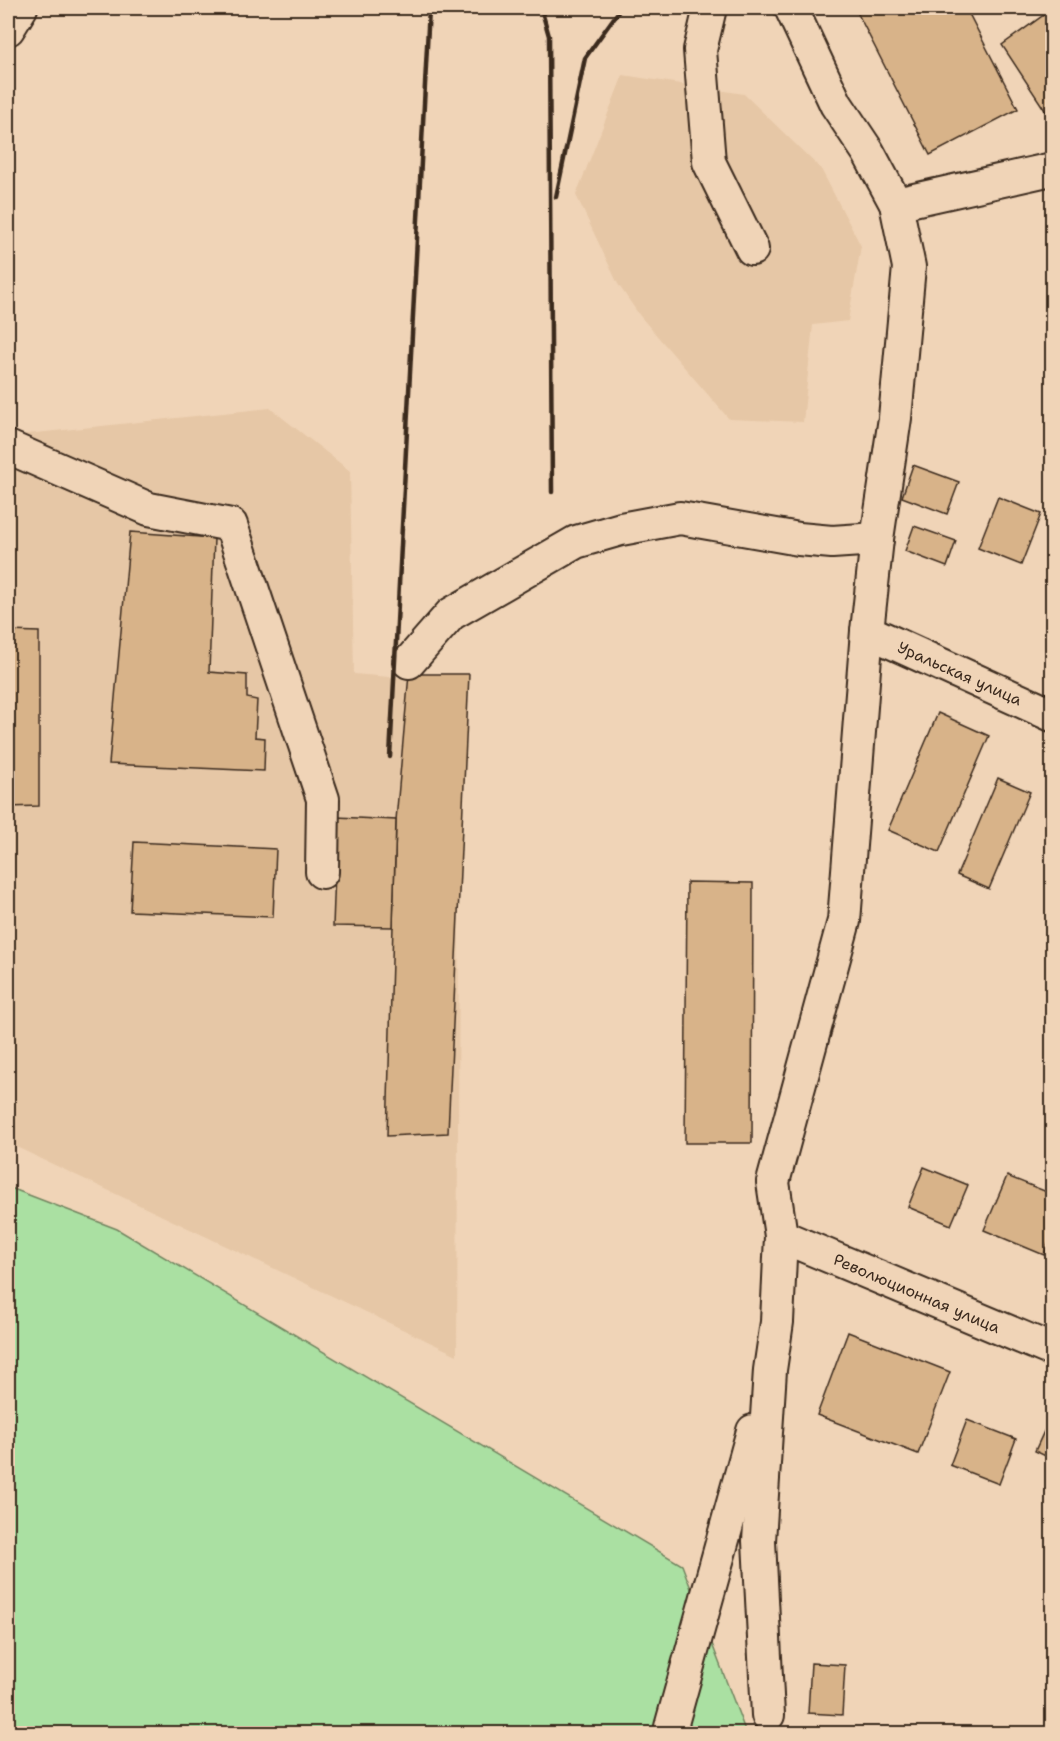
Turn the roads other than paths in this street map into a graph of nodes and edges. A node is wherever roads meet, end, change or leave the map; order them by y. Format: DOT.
graph roads {
  1 [pos="21,8"];
  2 [pos="710,8"];
  3 [pos="790,8"];
  4 [pos="8,29"];
  5 [pos="1053,169"];
  6 [pos="896,204"];
  7 [pos="752,249"];
  8 [pos="8,447"];
  9 [pos="877,538"];
  10 [pos="867,631"];
  11 [pos="409,662"];
  12 [pos="1053,715"];
  13 [pos="322,872"];
  14 [pos="781,1236"];
  15 [pos="1053,1350"];
  16 [pos="770,1370"];
  17 [pos="768,1715"];
  18 [pos="674,1734"];
  1 -- 4 [label="street"];
  2 -- 7 [label="street"];
  3 -- 6 [label="street"];
  5 -- 6 [label="street"];
  6 -- 9 [label="street"];
  8 -- 13 [label="street"];
  9 -- 10 [label="street"];
  9 -- 11 [label="street"];
  10 -- 12 [label="street, Уральская улица"];
  10 -- 14 [label="street"];
  14 -- 15 [label="street, Революционная улица"];
  14 -- 16 [label="street"];
  16 -- 17 [label="street"];
  16 -- 18 [label="street"];
}
